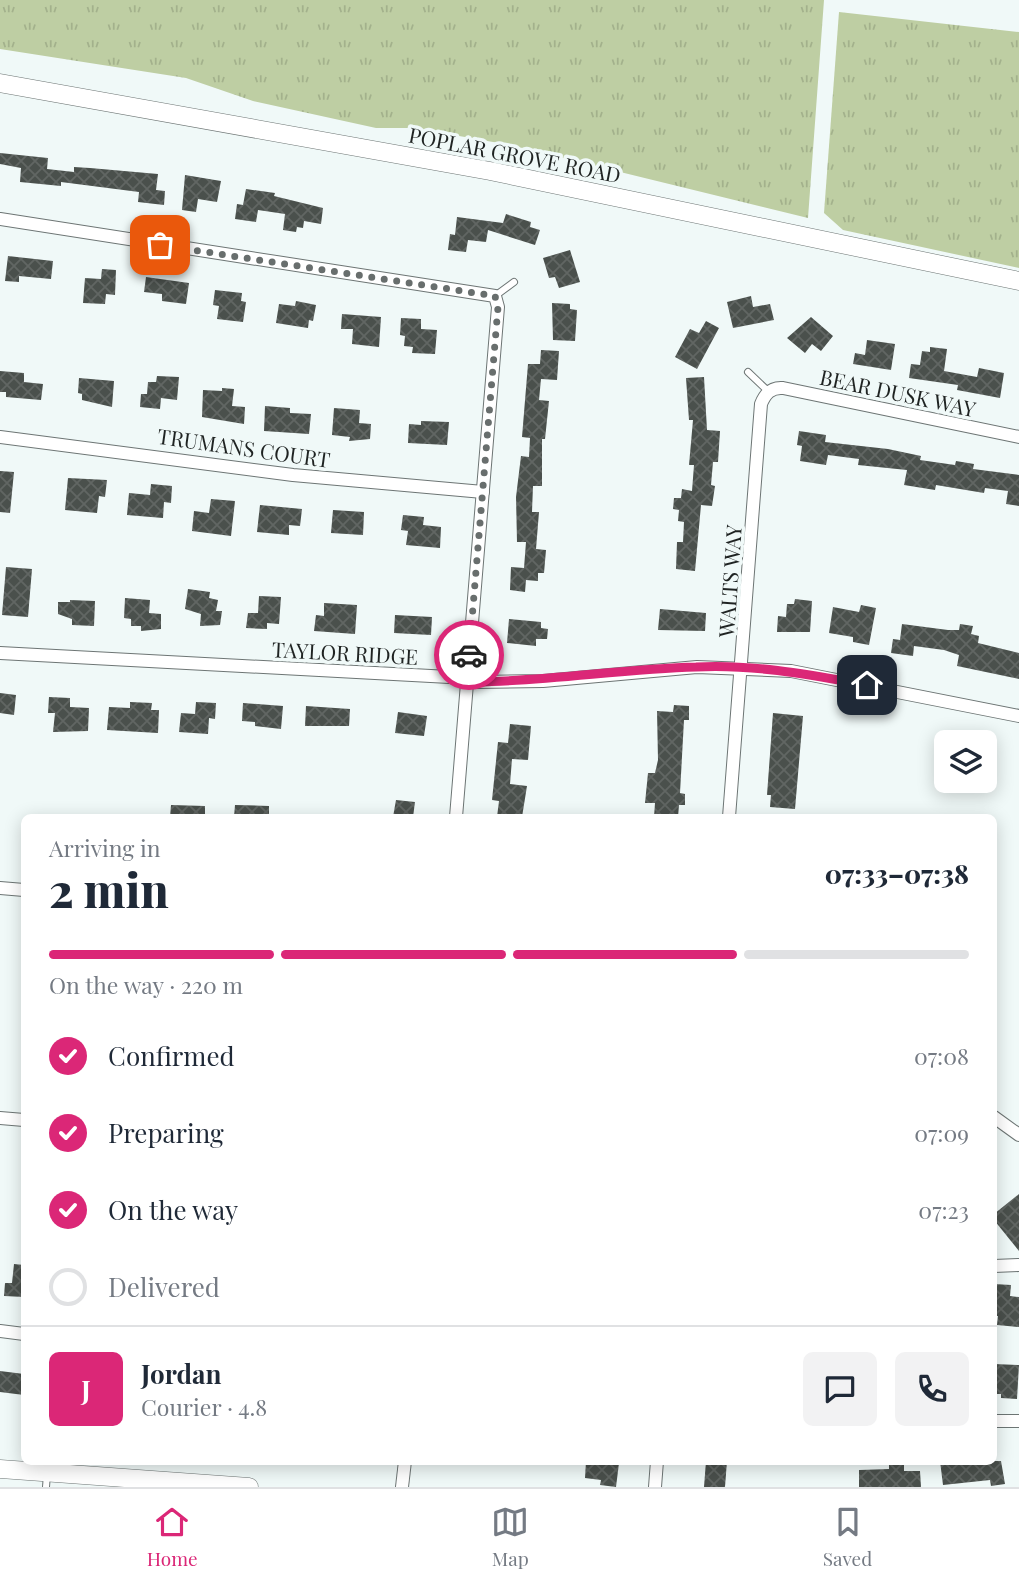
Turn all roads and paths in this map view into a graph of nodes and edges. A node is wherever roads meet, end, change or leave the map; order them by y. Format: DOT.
graph roads {
  1 [pos="0,83"];
  2 [pos="0,219"];
  3 [pos="1019,281"];
  4 [pos="514,282"];
  5 [pos="495,296"];
  6 [pos="748,372"];
  7 [pos="769,391"];
  8 [pos="0,437"];
  9 [pos="1019,437"];
  10 [pos="483,492"];
  11 [pos="0,653"];
  12 [pos="741,668"];
  13 [pos="468,678"];
  14 [pos="1019,716"];
  15 [pos="456,814"];
  16 [pos="729,814"];
  17 [pos="0,888"];
  18 [pos="21,890"];
  19 [pos="0,1118"];
  20 [pos="997,1119"];
  21 [pos="21,1120"];
  22 [pos="1019,1136"];
  23 [pos="1019,1265"];
  24 [pos="997,1266"];
  25 [pos="0,1331"];
  26 [pos="21,1334"];
  27 [pos="997,1421"];
  28 [pos="1019,1421"];
  29 [pos="405,1465"];
  30 [pos="657,1465"];
  31 [pos="0,1469"];
  32 [pos="47,1479"];
  33 [pos="241,1487"];
  34 [pos="402,1487"];
  35 [pos="655,1487"];
  1 -- 3 [label="main road, POPLAR GROVE ROAD"];
  2 -- 5 [label="street"];
  4 -- 5 [label="lane"];
  5 -- 10 [label="street"];
  6 -- 7 [label="lane"];
  7 -- 9 [label="street, BEAR DUSK WAY"];
  7 -- 12 [label="street, WALTS WAY"];
  8 -- 10 [label="street, TRUMANS COURT"];
  10 -- 13 [label="street"];
  11 -- 13 [label="street, TAYLOR RIDGE"];
  12 -- 13 [label="street, TAYLOR RIDGE"];
  12 -- 14 [label="street, TAYLOR RIDGE"];
  12 -- 16 [label="street, WALTS WAY"];
  13 -- 15 [label="street"];
  17 -- 18 [label="street"];
  19 -- 21 [label="street"];
  20 -- 22 [label="street"];
  23 -- 24 [label="street"];
  25 -- 26 [label="street"];
  27 -- 28 [label="street"];
  29 -- 34 [label="street"];
  30 -- 35 [label="street"];
  31 -- 32 [label="main road"];
  32 -- 33 [label="main road"];
}
